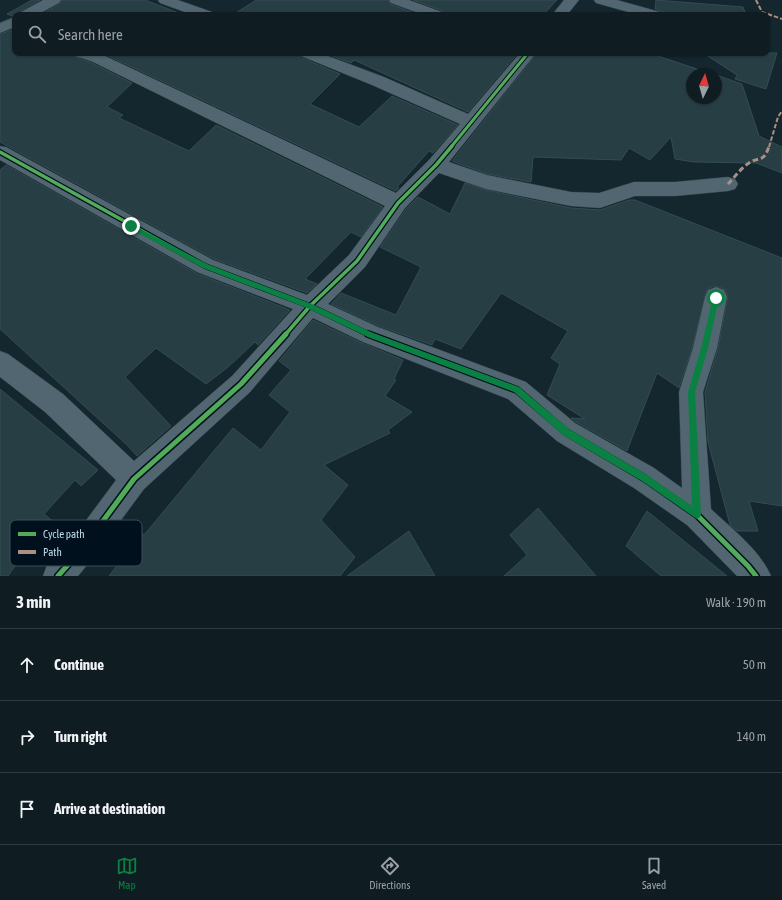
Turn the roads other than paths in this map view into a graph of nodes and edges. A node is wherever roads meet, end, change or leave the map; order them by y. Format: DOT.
graph roads {
  1 [pos="54,0"];
  2 [pos="165,0"];
  3 [pos="396,0"];
  4 [pos="572,0"];
  5 [pos="601,0"];
  6 [pos="32,12"];
  7 [pos="199,12"];
  8 [pos="429,12"];
  9 [pos="562,12"];
  10 [pos="644,12"];
  11 [pos="90,56"];
  12 [pos="314,56"];
  13 [pos="525,56"];
  14 [pos="470,122"];
  15 [pos="0,152"];
  16 [pos="436,165"];
  17 [pos="728,184"];
  18 [pos="398,203"];
  19 [pos="716,298"];
  20 [pos="310,306"];
  21 [pos="0,362"];
  22 [pos="134,479"];
  23 [pos="697,514"];
  24 [pos="104,520"];
  25 [pos="67,566"];
  26 [pos="58,576"];
  27 [pos="756,576"];
  1 -- 6 [label="street"];
  2 -- 7 [label="street"];
  3 -- 8 [label="street"];
  4 -- 9 [label="street"];
  5 -- 10 [label="street"];
  11 -- 18 [label="street"];
  12 -- 14 [label="street"];
  13 -- 14 [label="street"];
  14 -- 16 [label="street"];
  15 -- 20 [label="street"];
  16 -- 17 [label="street"];
  16 -- 18 [label="street"];
  18 -- 20 [label="street"];
  19 -- 23 [label="street"];
  20 -- 22 [label="street"];
  20 -- 23 [label="street"];
  21 -- 22 [label="street"];
  22 -- 24 [label="street"];
  23 -- 27 [label="street"];
  25 -- 26 [label="street"];
}
